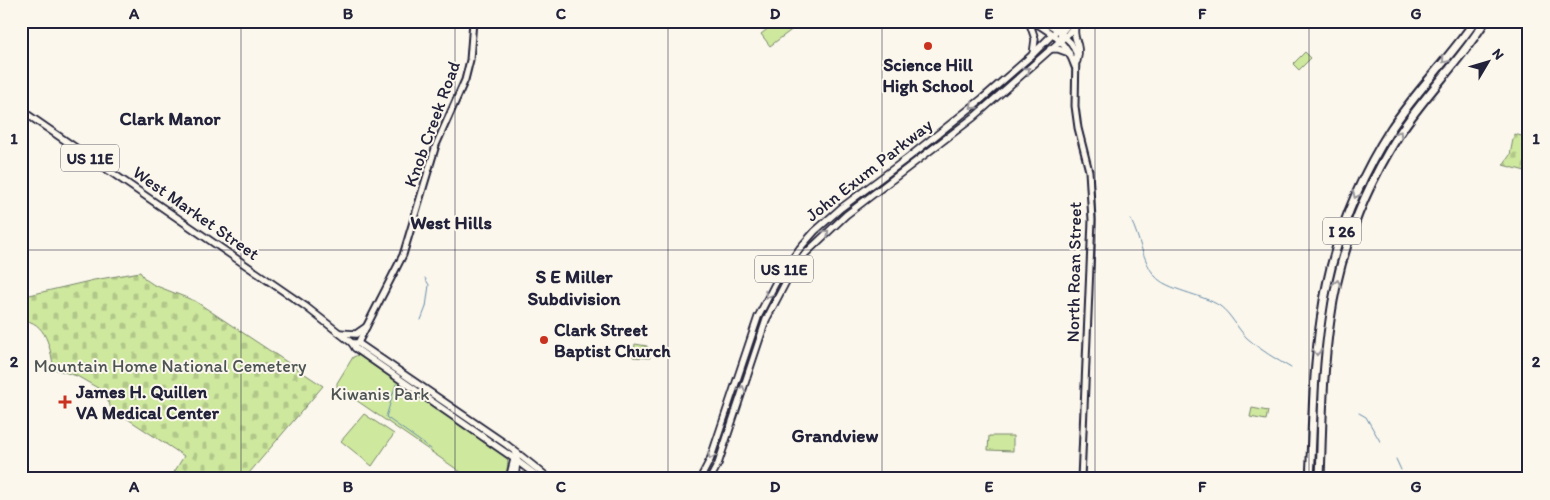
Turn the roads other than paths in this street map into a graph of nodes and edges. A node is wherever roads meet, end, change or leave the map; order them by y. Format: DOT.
graph roads {
  1 [pos="473,21"];
  2 [pos="1031,21"];
  3 [pos="1043,21"];
  4 [pos="1066,21"];
  5 [pos="1474,21"];
  6 [pos="1485,21"];
  7 [pos="1075,22"];
  8 [pos="1060,35"];
  9 [pos="1050,49"];
  10 [pos="1069,53"];
  11 [pos="1033,54"];
  12 [pos="1077,60"];
  13 [pos="1075,68"];
  14 [pos="1006,77"];
  15 [pos="1012,84"];
  16 [pos="21,110"];
  17 [pos="366,327"];
  18 [pos="338,332"];
  19 [pos="355,343"];
  20 [pos="516,457"];
  21 [pos="509,479"];
  22 [pos="515,479"];
  23 [pos="541,479"];
  24 [pos="550,479"];
  25 [pos="700,479"];
  26 [pos="710,479"];
  27 [pos="1081,479"];
  28 [pos="1310,479"];
  29 [pos="1320,479"];
  1 -- 17 [label="main road, Knob Creek Road"];
  2 -- 8 [label="main road"];
  2 -- 11 [label="main road"];
  3 -- 8 [label="main road"];
  4 -- 8 [label="main road, US 11E"];
  5 -- 28 [label="highway, I 26, one-way"];
  29 -- 6 [label="highway, I 26, one-way"];
  7 -- 8 [label="main road, US 11E"];
  7 -- 12 [label="main road"];
  8 -- 9 [label="main road, John Exum Parkway / US 11E"];
  8 -- 10 [label="main road, North Roan Street"];
  8 -- 11 [label="main road, John Exum Parkway / US 11E"];
  8 -- 12 [label="main road"];
  9 -- 10 [label="main road"];
  15 -- 9 [label="main road, John Exum Parkway / US 11E, one-way"];
  10 -- 13 [label="main road, North Roan Street"];
  11 -- 14 [label="main road, John Exum Parkway / US 11E"];
  12 -- 13 [label="main road, North Roan Street"];
  13 -- 27 [label="main road, North Roan Street"];
  14 -- 15 [label="main road"];
  14 -- 25 [label="main road, John Exum Parkway / US 11E, one-way"];
  26 -- 15 [label="main road, John Exum Parkway / US 11E, one-way"];
  16 -- 18 [label="main road, West Market Street / US 11E"];
  17 -- 18 [label="main road"];
  17 -- 19 [label="main road, Knob Creek Road"];
  18 -- 19 [label="main road, West Market Street / US 11E"];
  19 -- 20 [label="main road, West Market Street / US 11E"];
  20 -- 21 [label="main road"];
  20 -- 22 [label="main road"];
  20 -- 23 [label="main road, West Market Street / US 11E"];
  20 -- 24 [label="main road, West Market Street / US 11E"];
}
